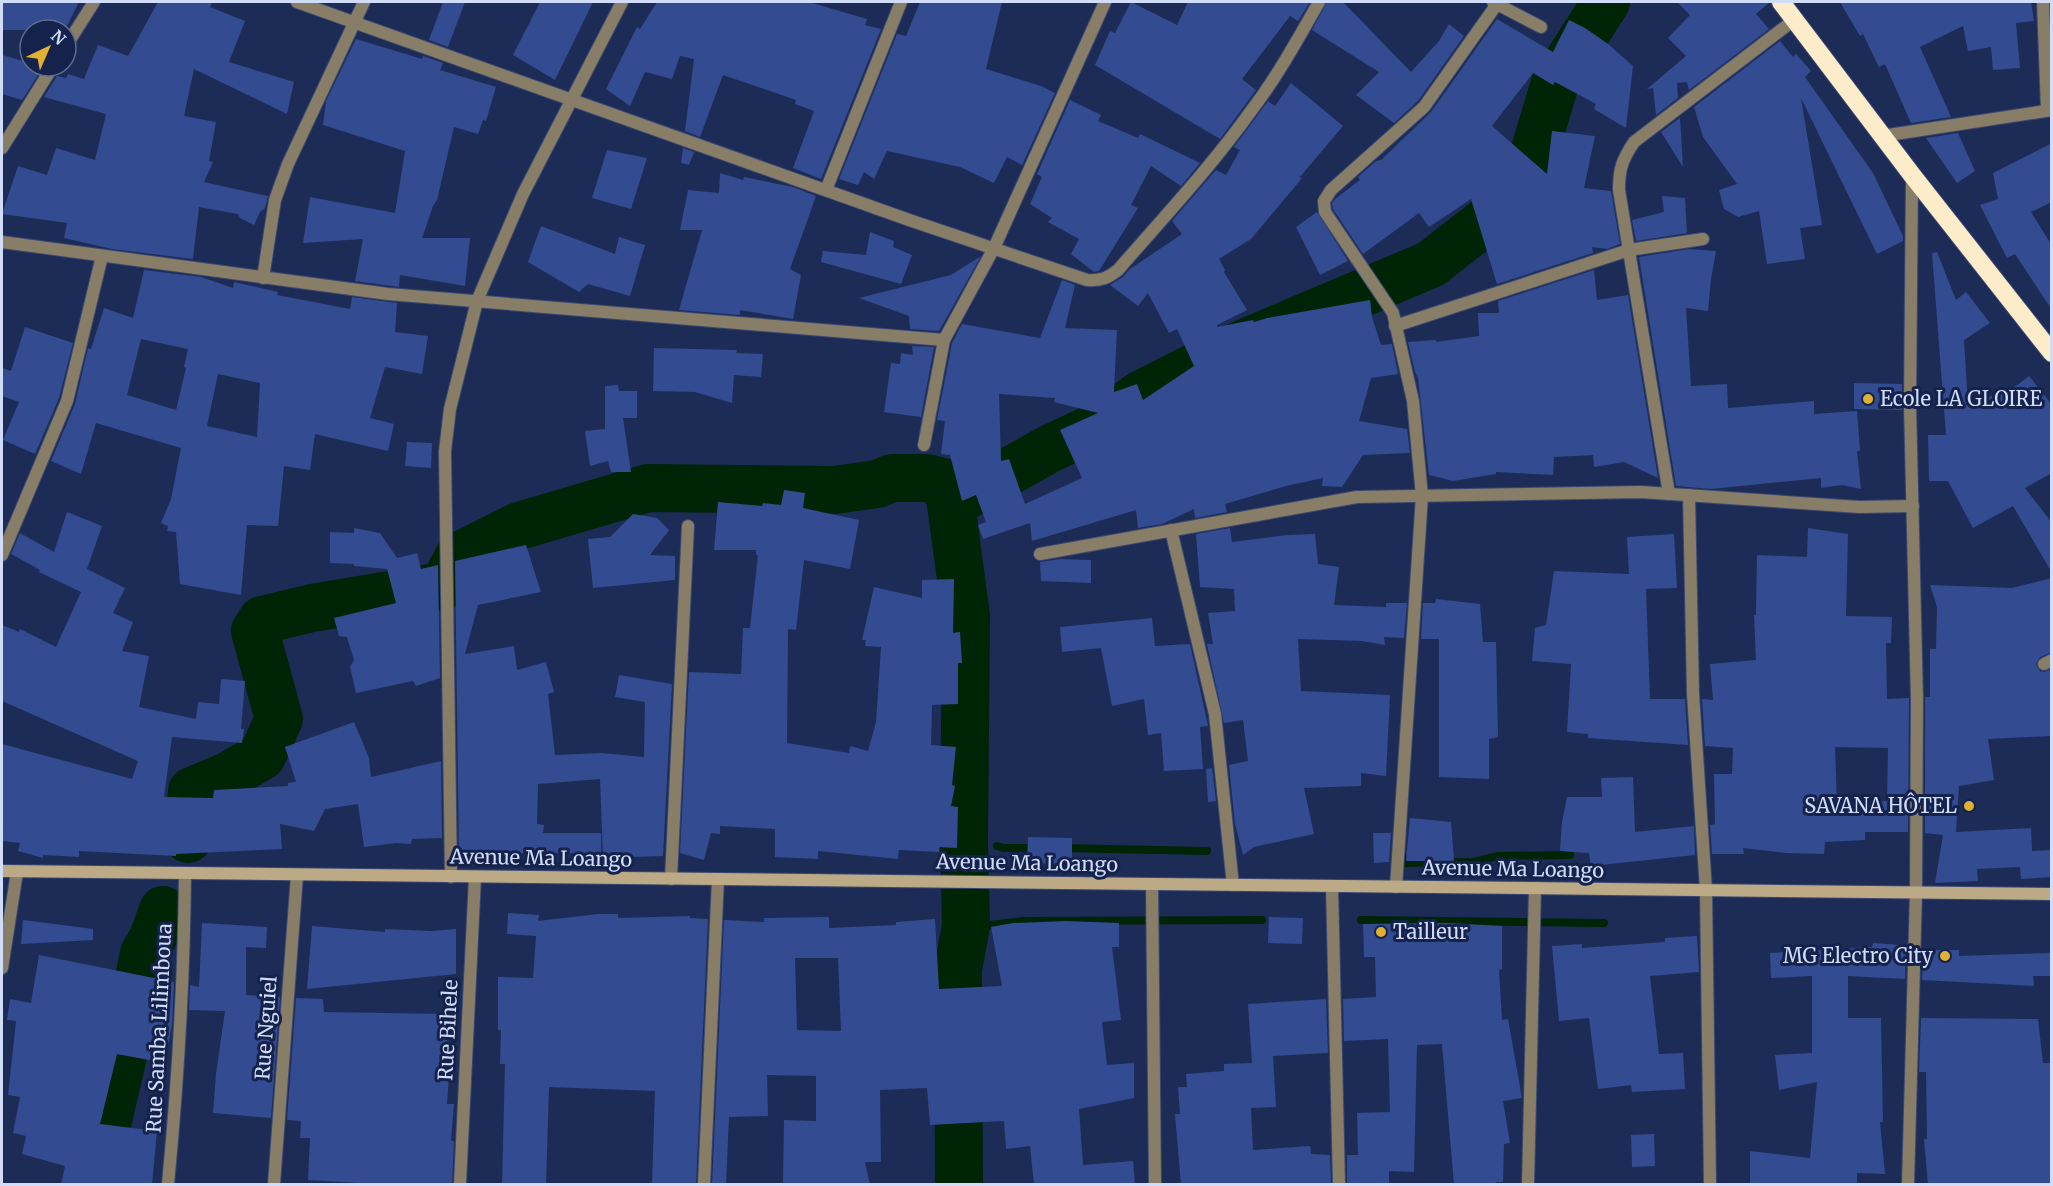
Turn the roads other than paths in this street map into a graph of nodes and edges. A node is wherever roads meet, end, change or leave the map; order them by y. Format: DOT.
graph roads {
  1 [pos="94,2"];
  2 [pos="297,2"];
  3 [pos="364,2"];
  4 [pos="622,2"];
  5 [pos="901,2"];
  6 [pos="1105,2"];
  7 [pos="1318,2"];
  8 [pos="1781,2"];
  9 [pos="2043,2"];
  10 [pos="1495,3"];
  11 [pos="1794,20"];
  12 [pos="354,21"];
  13 [pos="78,27"];
  14 [pos="1541,27"];
  15 [pos="46,78"];
  16 [pos="571,99"];
  17 [pos="2049,110"];
  18 [pos="1882,136"];
  19 [pos="2,148"];
  20 [pos="1912,175"];
  21 [pos="826,190"];
  22 [pos="1704,239"];
  23 [pos="2,242"];
  24 [pos="994,248"];
  25 [pos="1629,250"];
  26 [pos="102,256"];
  27 [pos="263,278"];
  28 [pos="477,301"];
  29 [pos="1395,326"];
  30 [pos="944,340"];
  31 [pos="2052,352"];
  32 [pos="924,445"];
  33 [pos="1669,494"];
  34 [pos="1689,495"];
  35 [pos="1422,496"];
  36 [pos="1913,506"];
  37 [pos="688,526"];
  38 [pos="1171,530"];
  39 [pos="1040,554"];
  40 [pos="2,555"];
  41 [pos="2,871"];
  42 [pos="18,872"];
  43 [pos="185,874"];
  44 [pos="297,875"];
  45 [pos="451,877"];
  46 [pos="475,877"];
  47 [pos="671,879"];
  48 [pos="718,879"];
  49 [pos="1152,884"];
  50 [pos="1233,885"];
  51 [pos="1332,886"];
  52 [pos="1396,887"];
  53 [pos="1535,888"];
  54 [pos="1706,890"];
  55 [pos="1916,892"];
  56 [pos="2052,894"];
  57 [pos="2,968"];
  58 [pos="168,1185"];
  59 [pos="274,1185"];
  60 [pos="460,1185"];
  61 [pos="704,1185"];
  62 [pos="1155,1185"];
  63 [pos="1339,1185"];
  64 [pos="1528,1185"];
  65 [pos="1710,1185"];
  66 [pos="1908,1185"];
  1 -- 13 [label="street"];
  2 -- 12 [label="street"];
  3 -- 12 [label="street"];
  4 -- 16 [label="street"];
  5 -- 21 [label="street"];
  6 -- 24 [label="street"];
  7 -- 24 [label="street"];
  8 -- 11 [label="highway"];
  9 -- 17 [label="street"];
  10 -- 14 [label="street"];
  10 -- 29 [label="street"];
  11 -- 18 [label="highway"];
  11 -- 25 [label="street"];
  12 -- 16 [label="street"];
  12 -- 27 [label="street"];
  15 -- 19 [label="street"];
  16 -- 21 [label="street"];
  16 -- 28 [label="street"];
  17 -- 18 [label="street"];
  18 -- 20 [label="highway"];
  20 -- 31 [label="highway"];
  20 -- 36 [label="street"];
  21 -- 24 [label="street"];
  22 -- 25 [label="street"];
  23 -- 26 [label="street"];
  24 -- 30 [label="street"];
  25 -- 29 [label="street"];
  25 -- 33 [label="street"];
  26 -- 27 [label="street"];
  26 -- 40 [label="street"];
  27 -- 28 [label="street"];
  28 -- 30 [label="street"];
  28 -- 45 [label="street"];
  29 -- 35 [label="street"];
  30 -- 32 [label="street"];
  33 -- 34 [label="street"];
  33 -- 35 [label="street"];
  34 -- 36 [label="street"];
  34 -- 54 [label="street"];
  35 -- 38 [label="street"];
  35 -- 52 [label="street"];
  36 -- 55 [label="street"];
  37 -- 47 [label="street"];
  38 -- 39 [label="street"];
  38 -- 50 [label="street"];
  41 -- 42 [label="main road, Avenue Ma Loango"];
  42 -- 43 [label="main road, Avenue Ma Loango"];
  42 -- 57 [label="street"];
  43 -- 44 [label="main road, Avenue Ma Loango"];
  43 -- 58 [label="street, Rue Samba Lilimboua"];
  44 -- 45 [label="main road, Avenue Ma Loango"];
  44 -- 59 [label="street, Rue Nguiel"];
  45 -- 46 [label="main road, Avenue Ma Loango"];
  46 -- 47 [label="main road, Avenue Ma Loango"];
  46 -- 60 [label="street, Rue Bihele"];
  47 -- 48 [label="main road, Avenue Ma Loango"];
  48 -- 49 [label="main road, Avenue Ma Loango"];
  48 -- 61 [label="street"];
  49 -- 50 [label="main road, Avenue Ma Loango"];
  49 -- 62 [label="street"];
  50 -- 51 [label="main road, Avenue Ma Loango"];
  51 -- 52 [label="main road, Avenue Ma Loango"];
  51 -- 63 [label="street"];
  52 -- 53 [label="main road, Avenue Ma Loango"];
  53 -- 54 [label="main road, Avenue Ma Loango"];
  53 -- 64 [label="street"];
  54 -- 55 [label="main road, Avenue Ma Loango"];
  54 -- 65 [label="street"];
  55 -- 56 [label="main road, Avenue Ma Loango"];
  55 -- 66 [label="street"];
}
